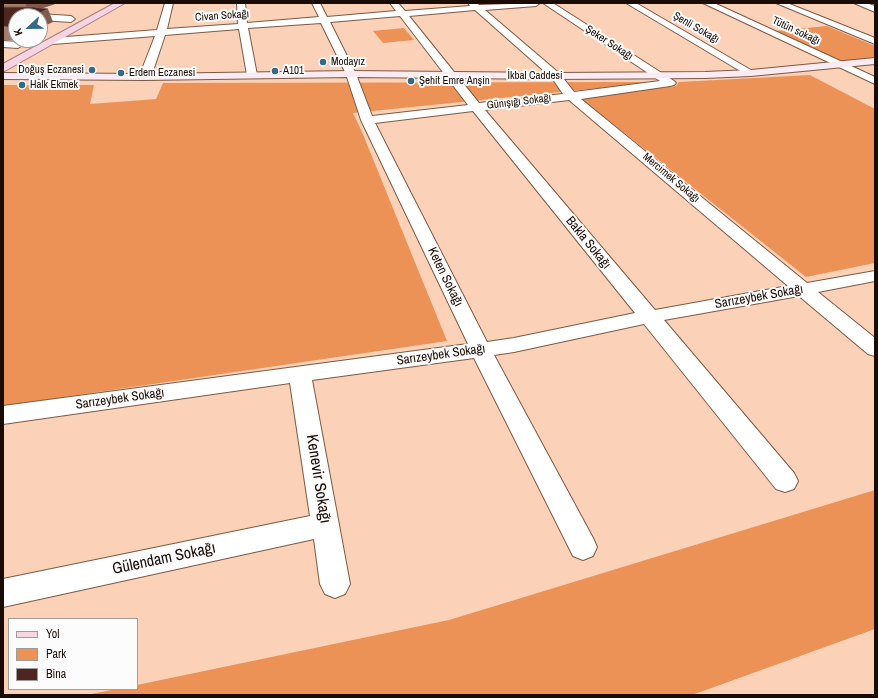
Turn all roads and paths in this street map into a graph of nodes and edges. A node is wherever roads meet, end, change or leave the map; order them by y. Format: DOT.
graph roads {
  1 [pos="121,3"];
  2 [pos="169,3"];
  3 [pos="241,3"];
  4 [pos="316,3"];
  5 [pos="394,3"];
  6 [pos="536,3"];
  7 [pos="547,3"];
  8 [pos="630,3"];
  9 [pos="707,3"];
  10 [pos="780,3"];
  11 [pos="858,3"];
  12 [pos="474,5"];
  13 [pos="875,9"];
  14 [pos="402,14"];
  15 [pos="48,17"];
  16 [pos="74,17"];
  17 [pos="324,20"];
  18 [pos="243,26"];
  19 [pos="52,28"];
  20 [pos="161,33"];
  21 [pos="53,41"];
  22 [pos="875,41"];
  23 [pos="12,48"];
  24 [pos="3,53"];
  25 [pos="875,61"];
  26 [pos="840,65"];
  27 [pos="3,69"];
  28 [pos="751,73"];
  29 [pos="351,74"];
  30 [pos="252,75"];
  31 [pos="451,75"];
  32 [pos="660,75"];
  33 [pos="3,76"];
  34 [pos="556,76"];
  35 [pos="145,77"];
  36 [pos="875,81"];
  37 [pos="670,83"];
  38 [pos="571,96"];
  39 [pos="476,107"];
  40 [pos="367,120"];
  41 [pos="875,276"];
  42 [pos="804,288"];
  43 [pos="648,317"];
  44 [pos="875,349"];
  45 [pos="481,350"];
  46 [pos="300,374"];
  47 [pos="3,415"];
  48 [pos="784,481"];
  49 [pos="326,525"];
  50 [pos="583,547"];
  51 [pos="335,584"];
  52 [pos="3,593"];
  1 -- 21 [label="main road"];
  2 -- 20 [label="street"];
  3 -- 18 [label="street"];
  4 -- 17 [label="street, Keten Sokağı"];
  5 -- 14 [label="street, Bakla Sokağı"];
  6 -- 12 [label="street, Civan Sokağı"];
  7 -- 32 [label="street, Şeker Sokağı"];
  8 -- 28 [label="street, Şenli Sokağı"];
  9 -- 26 [label="street, Tütün sokağı"];
  10 -- 22 [label="street"];
  11 -- 13 [label="street"];
  12 -- 14 [label="street, Civan Sokağı"];
  12 -- 34 [label="street, Mercimek Sokağı"];
  14 -- 17 [label="street, Civan Sokağı"];
  14 -- 31 [label="street, Bakla Sokağı"];
  15 -- 16 [label="street"];
  16 -- 19 [label="main road"];
  17 -- 18 [label="street, Civan Sokağı"];
  17 -- 29 [label="street, Keten Sokağı"];
  18 -- 20 [label="street, Civan Sokağı"];
  18 -- 30 [label="street"];
  20 -- 21 [label="street, Civan Sokağı"];
  20 -- 35 [label="street"];
  21 -- 27 [label="main road"];
  23 -- 24 [label="main road"];
  25 -- 26 [label="main road, İkbal Caddesi"];
  26 -- 28 [label="main road, İkbal Caddesi"];
  26 -- 36 [label="street, Tütün sokağı"];
  28 -- 32 [label="main road, İkbal Caddesi"];
  29 -- 30 [label="main road, İkbal Caddesi"];
  29 -- 31 [label="main road, İkbal Caddesi"];
  29 -- 40 [label="street, Keten Sokağı"];
  30 -- 35 [label="main road, İkbal Caddesi"];
  31 -- 34 [label="main road, İkbal Caddesi"];
  31 -- 39 [label="street, Bakla Sokağı"];
  32 -- 34 [label="main road, İkbal Caddesi"];
  32 -- 37 [label="street, Şeker Sokağı"];
  33 -- 35 [label="main road, İkbal Caddesi"];
  34 -- 38 [label="street, Mercimek Sokağı"];
  37 -- 38 [label="street, Günışığı Sokağı"];
  38 -- 39 [label="street, Günışığı Sokağı"];
  38 -- 42 [label="street, Mercimek Sokağı"];
  39 -- 40 [label="street, Günışığı Sokağı"];
  39 -- 43 [label="street, Bakla Sokağı"];
  40 -- 45 [label="street, Keten Sokağı"];
  41 -- 42 [label="street, Sarızeybek Sokağı"];
  42 -- 43 [label="street, Sarızeybek Sokağı"];
  42 -- 44 [label="street, Mercimek Sokağı"];
  43 -- 45 [label="street, Sarızeybek Sokağı"];
  43 -- 48 [label="street, Bakla Sokağı"];
  45 -- 46 [label="street, Sarızeybek Sokağı"];
  45 -- 50 [label="street, Keten Sokağı"];
  46 -- 47 [label="street, Sarızeybek Sokağı"];
  46 -- 49 [label="street, Kenevir Sokağı"];
  49 -- 51 [label="street, Kenevir Sokağı"];
  49 -- 52 [label="street, Gülendam Sokağı"];
}
